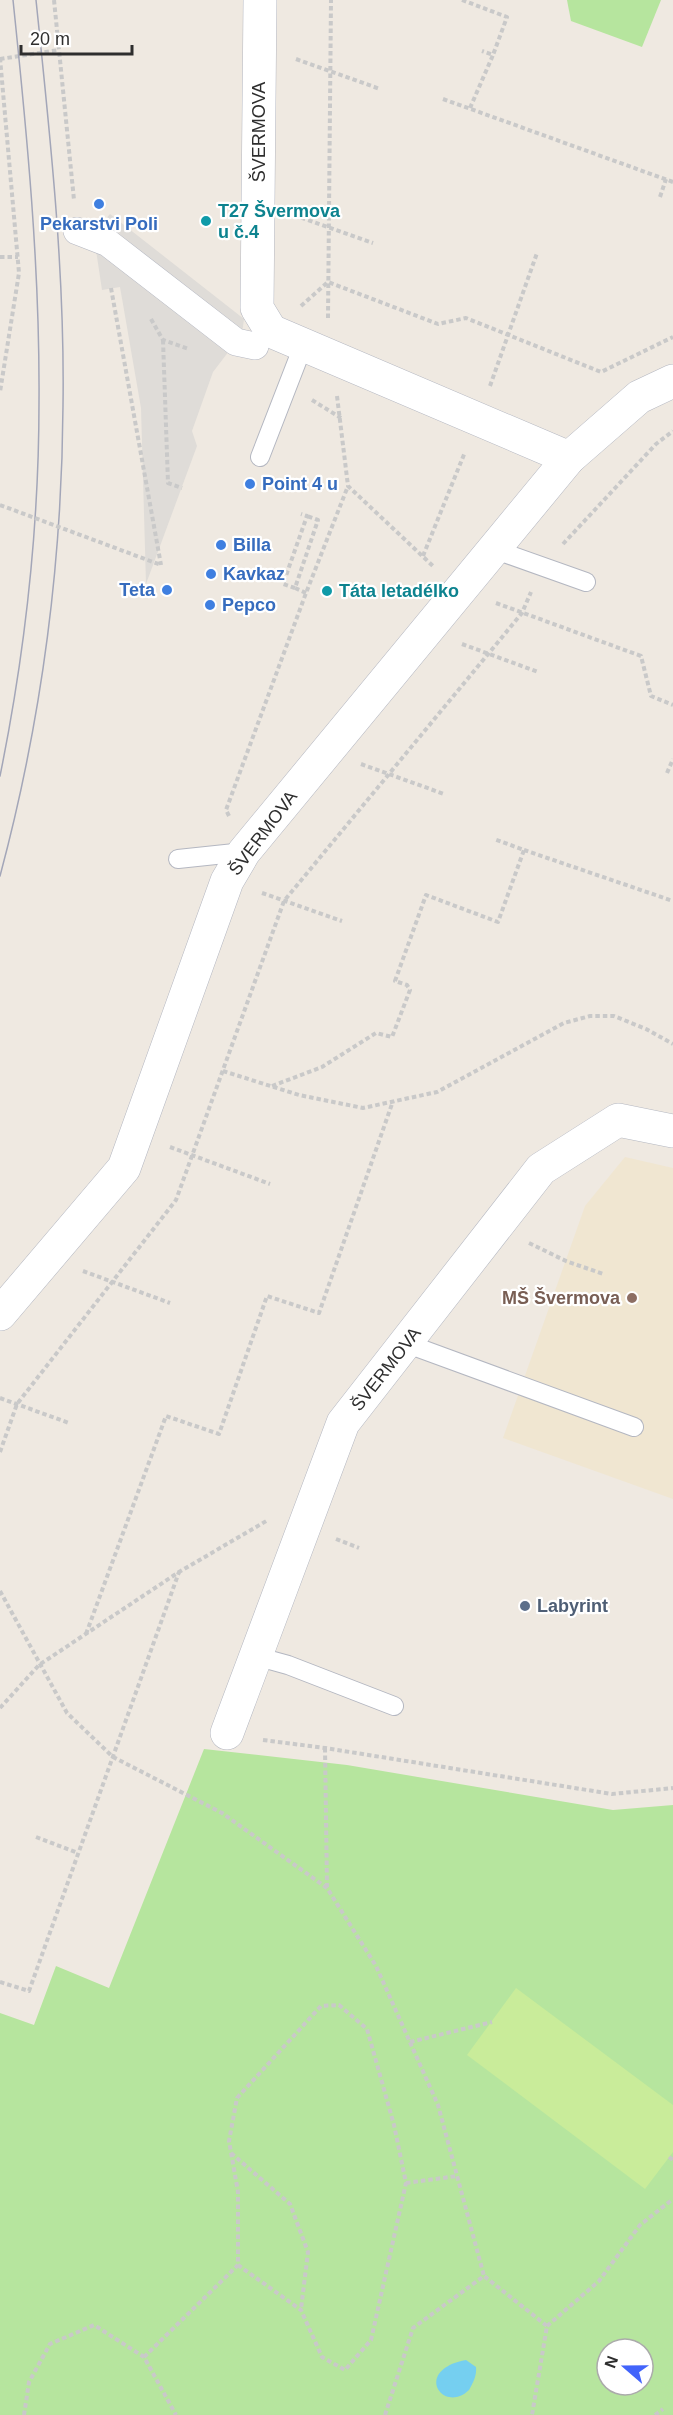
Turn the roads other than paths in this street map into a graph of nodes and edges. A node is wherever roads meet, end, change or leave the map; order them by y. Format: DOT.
graph roads {
  1 [pos="261,0"];
  2 [pos="77,231"];
  3 [pos="255,345"];
  4 [pos="303,345"];
  5 [pos="673,381"];
  6 [pos="260,457"];
  7 [pos="569,458"];
  8 [pos="493,549"];
  9 [pos="586,582"];
  10 [pos="244,852"];
  11 [pos="178,859"];
  12 [pos="673,1131"];
  13 [pos="0,1314"];
  14 [pos="405,1343"];
  15 [pos="634,1427"];
  16 [pos="255,1656"];
  17 [pos="394,1706"];
  18 [pos="227,1733"];
  1 -- 4 [label="street, ŠVERMOVA"];
  2 -- 3 [label="street"];
  4 -- 6 [label="lane"];
  4 -- 7 [label="street, ŠVERMOVA"];
  5 -- 7 [label="street, ŠVERMOVA"];
  7 -- 8 [label="street, ŠVERMOVA"];
  8 -- 9 [label="lane"];
  8 -- 10 [label="street, ŠVERMOVA"];
  10 -- 11 [label="lane"];
  10 -- 13 [label="street, ŠVERMOVA"];
  12 -- 14 [label="street, ŠVERMOVA"];
  14 -- 15 [label="lane"];
  14 -- 16 [label="street, ŠVERMOVA"];
  16 -- 17 [label="lane"];
  16 -- 18 [label="street, ŠVERMOVA"];
}
